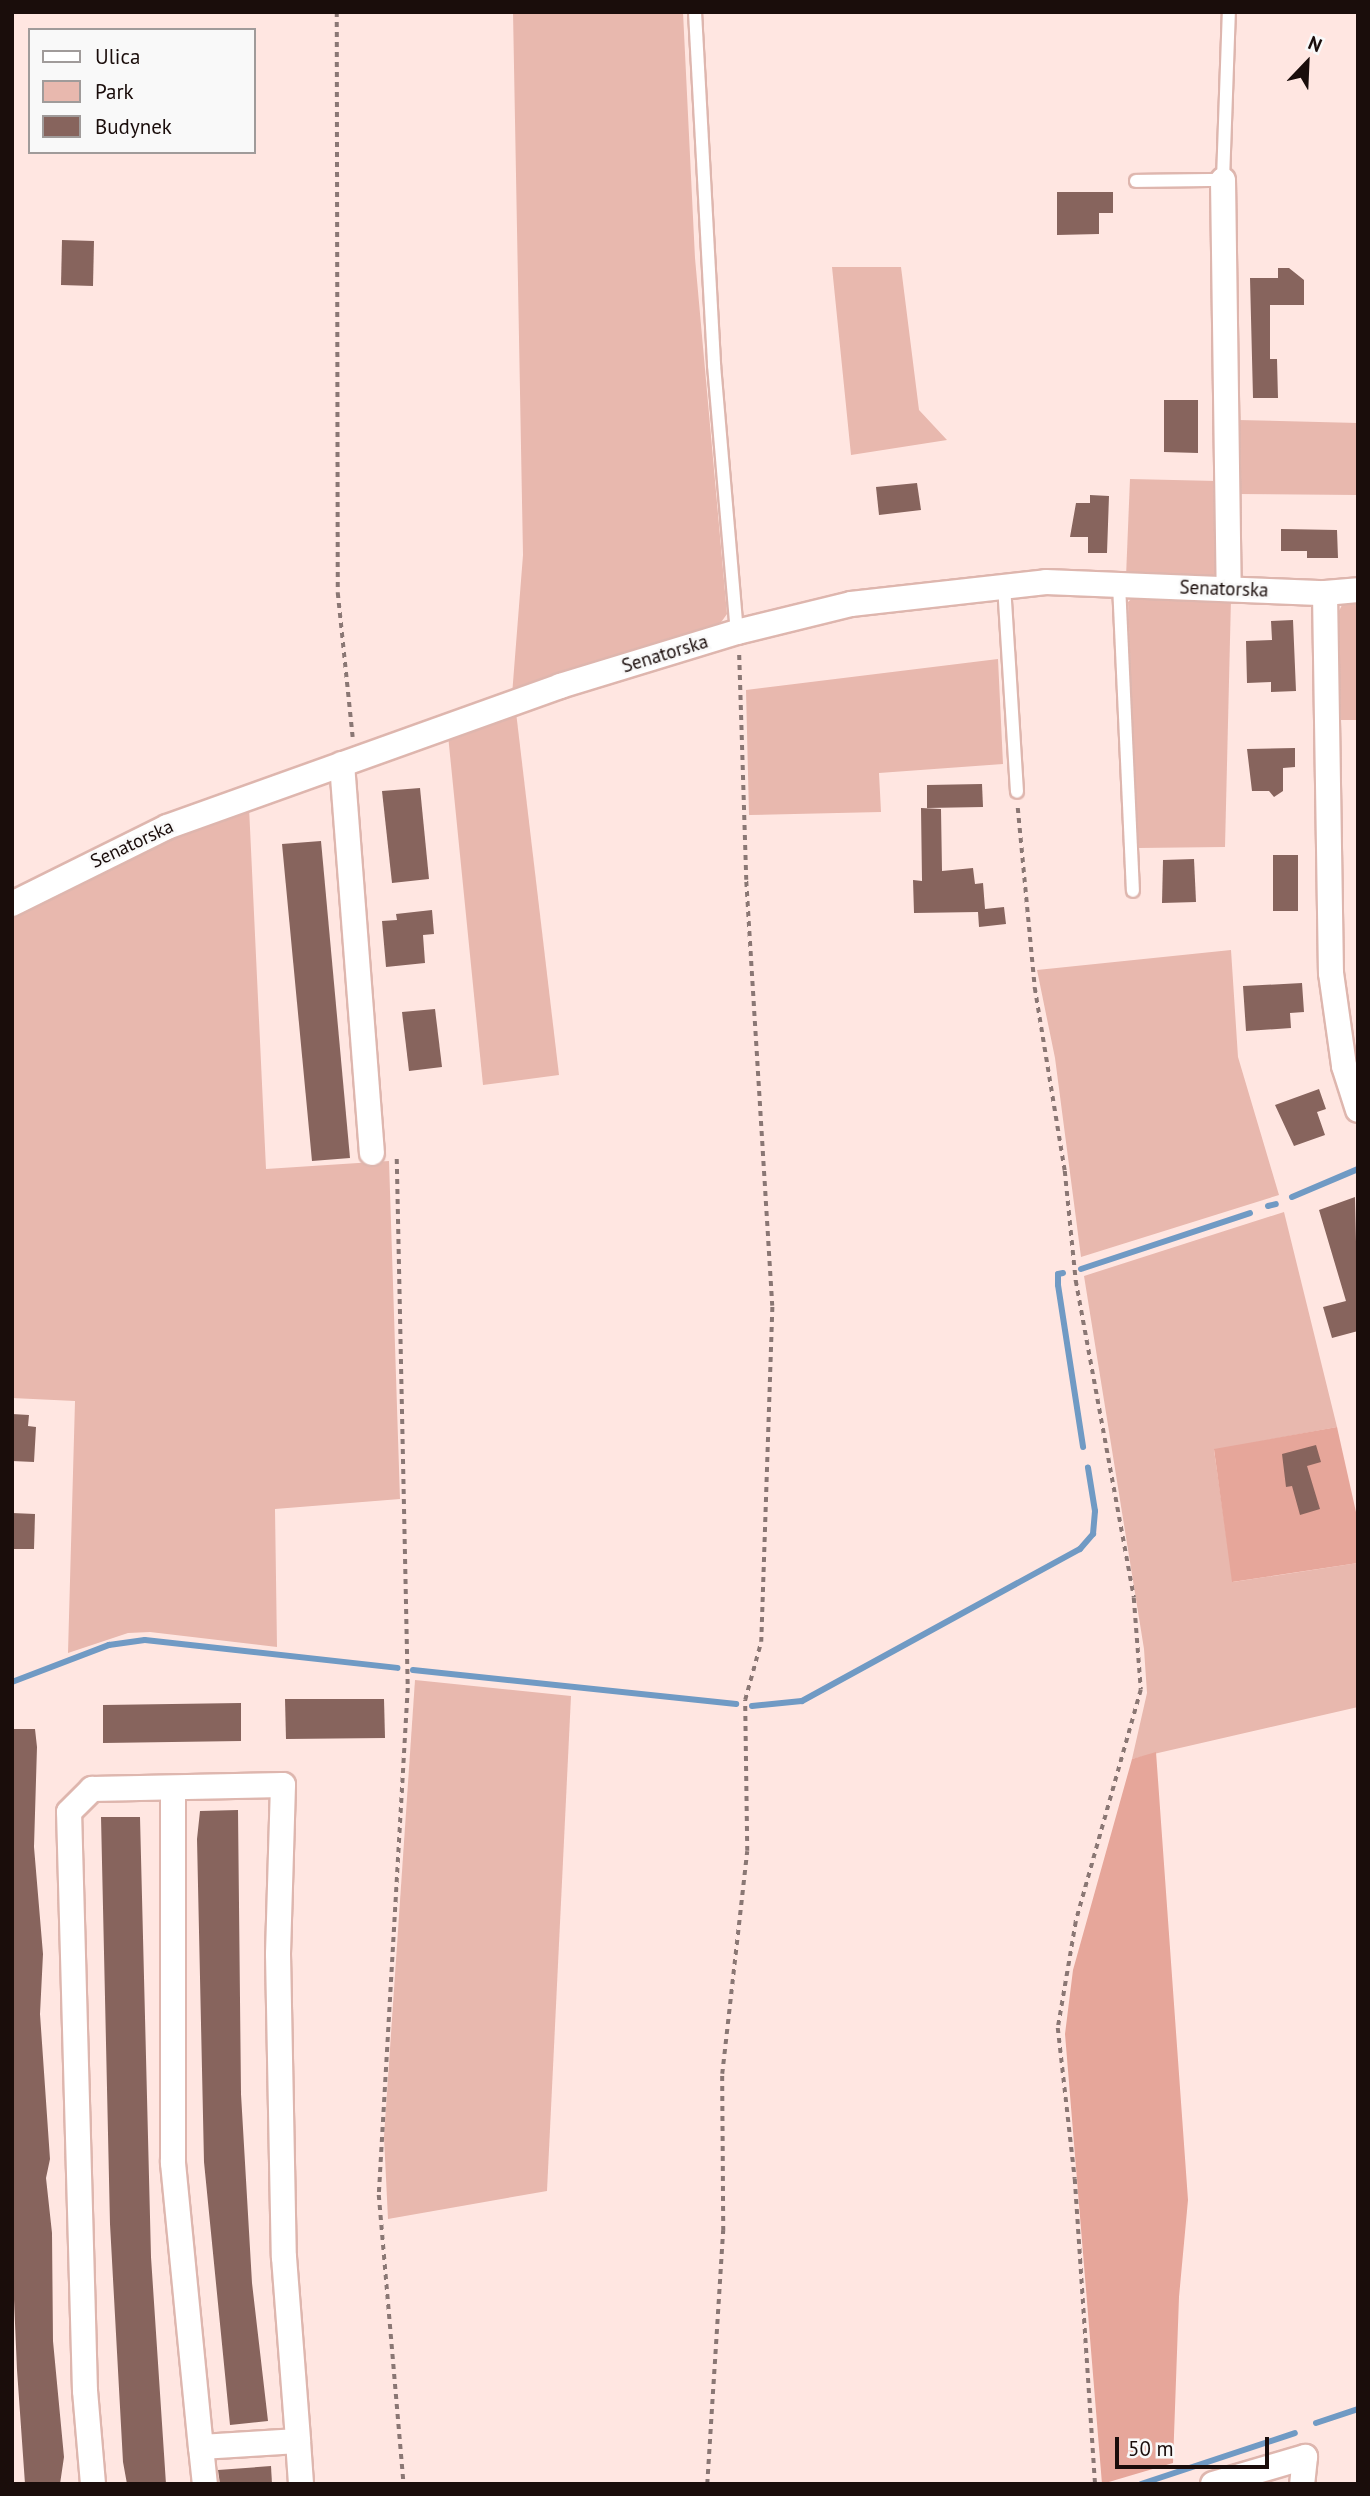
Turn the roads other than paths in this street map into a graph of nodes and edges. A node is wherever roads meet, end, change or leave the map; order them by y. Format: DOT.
graph roads {
  1 [pos="695,12"];
  2 [pos="1229,12"];
  3 [pos="1223,180"];
  4 [pos="1136,181"];
  5 [pos="1004,584"];
  6 [pos="1119,584"];
  7 [pos="1229,589"];
  8 [pos="1358,590"];
  9 [pos="1325,593"];
  10 [pos="737,632"];
  11 [pos="349,762"];
  12 [pos="1017,792"];
  13 [pos="1133,891"];
  14 [pos="12,904"];
  15 [pos="1358,1110"];
  16 [pos="372,1153"];
  17 [pos="173,1788"];
  18 [pos="298,2441"];
  19 [pos="201,2447"];
  20 [pos="93,2484"];
  21 [pos="205,2484"];
  22 [pos="301,2484"];
  23 [pos="1213,2484"];
  24 [pos="1302,2484"];
  1 -- 10 [label="lane"];
  2 -- 3 [label="lane"];
  3 -- 4 [label="lane"];
  3 -- 7 [label="street"];
  5 -- 6 [label="street, Senatorska"];
  5 -- 10 [label="street, Senatorska"];
  5 -- 12 [label="lane"];
  6 -- 7 [label="street, Senatorska"];
  6 -- 13 [label="lane"];
  7 -- 9 [label="street, Senatorska"];
  8 -- 9 [label="street, Senatorska"];
  9 -- 15 [label="street"];
  10 -- 11 [label="street, Senatorska"];
  11 -- 14 [label="street, Senatorska"];
  11 -- 16 [label="street"];
  17 -- 18 [label="street"];
  17 -- 19 [label="street"];
  17 -- 20 [label="street"];
  18 -- 19 [label="street"];
  18 -- 22 [label="street"];
  19 -- 21 [label="street"];
  23 -- 24 [label="street"];
}
